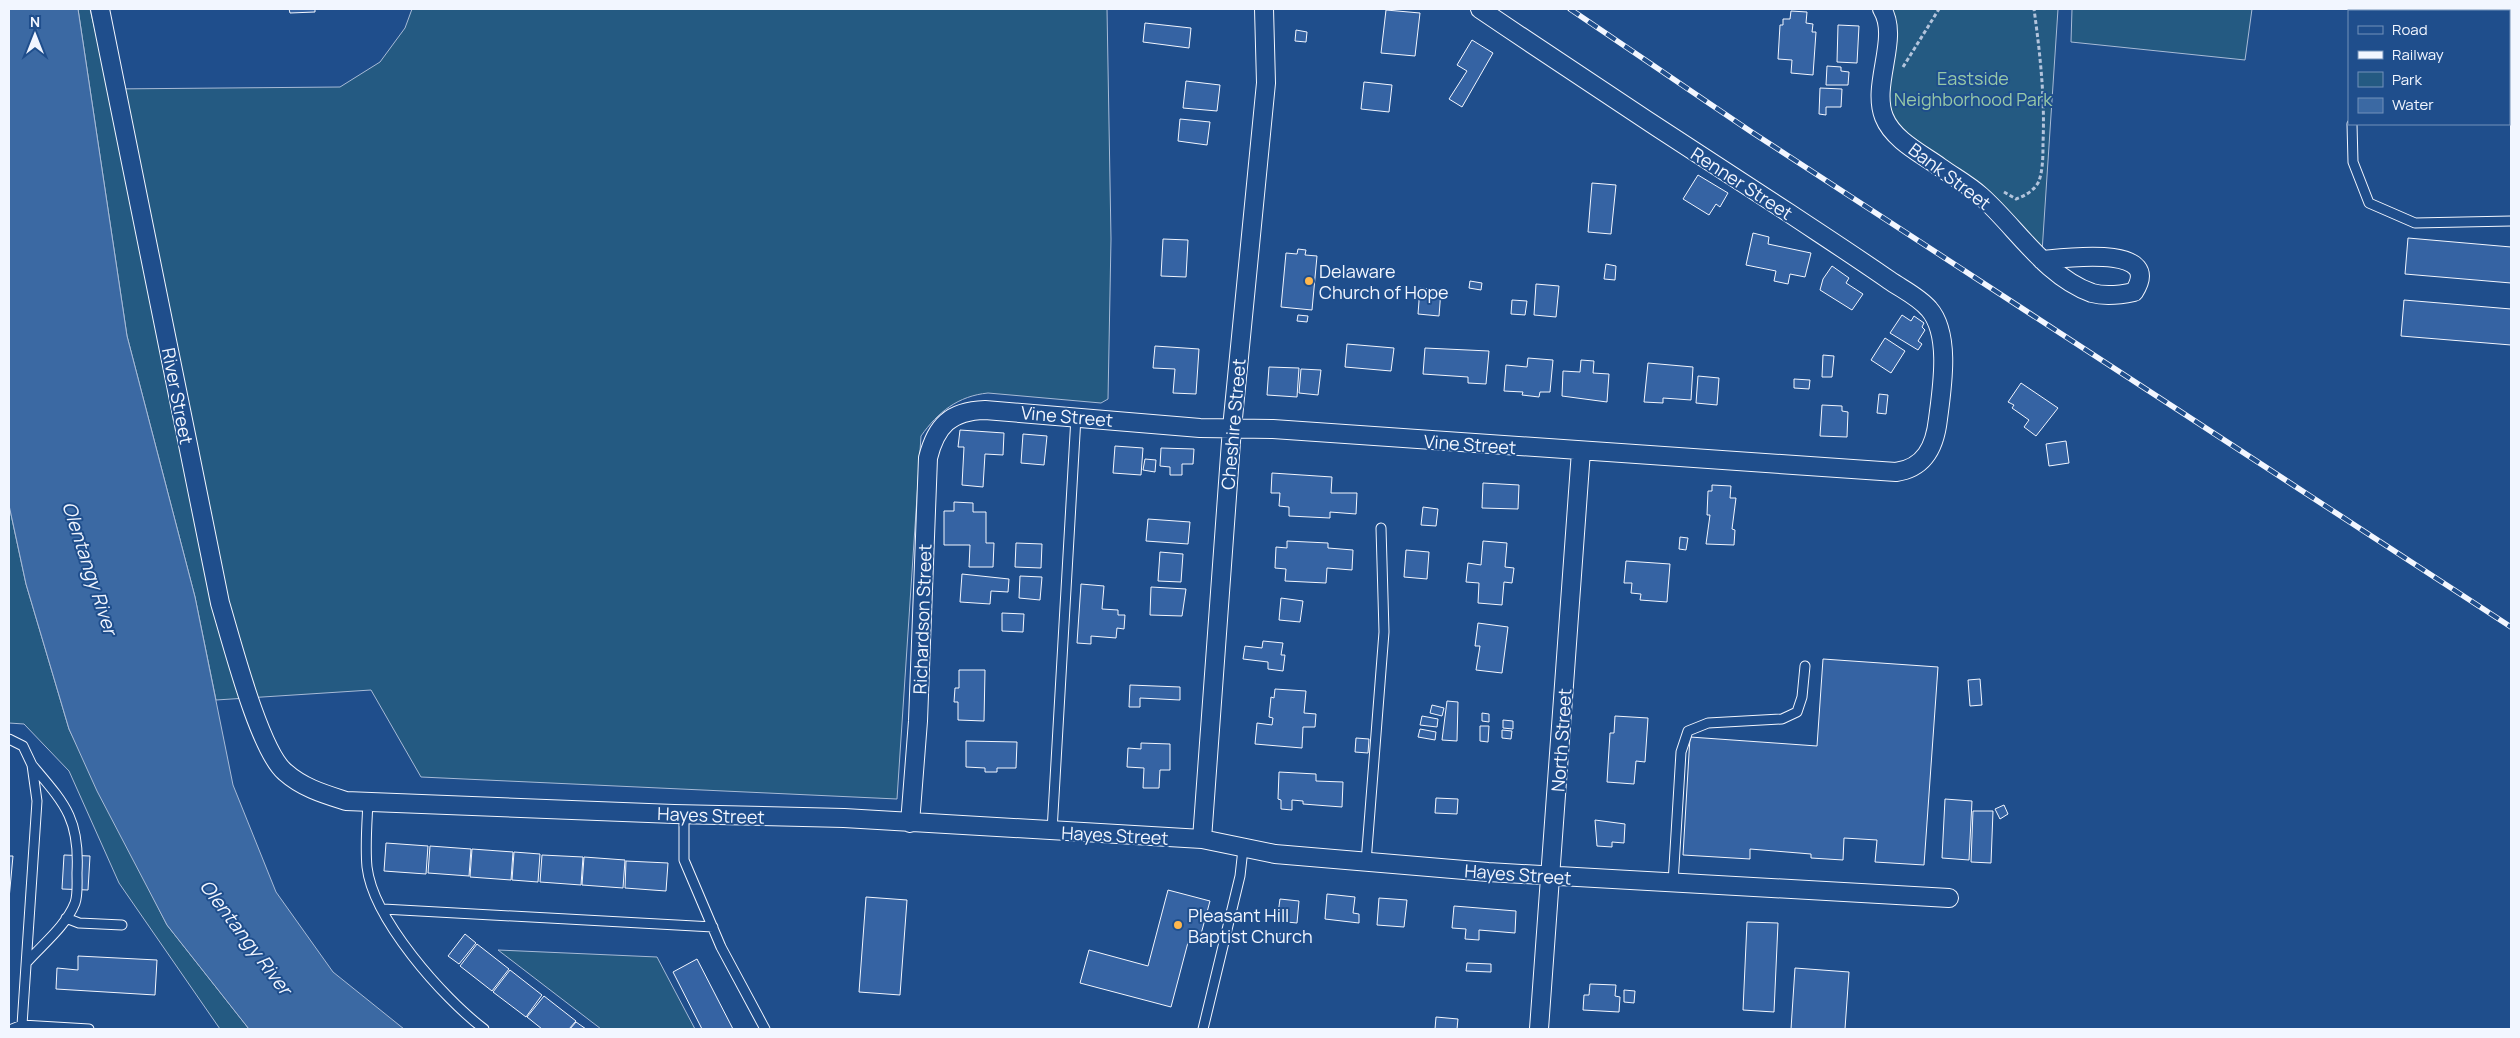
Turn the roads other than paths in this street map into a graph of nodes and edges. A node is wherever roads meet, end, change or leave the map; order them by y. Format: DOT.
graph roads {
  1 [pos="100,9"];
  2 [pos="1264,9"];
  3 [pos="1480,9"];
  4 [pos="1882,9"];
  5 [pos="2352,125"];
  6 [pos="2511,221"];
  7 [pos="2042,260"];
  8 [pos="1942,395"];
  9 [pos="1076,417"];
  10 [pos="948,420"];
  11 [pos="1232,428"];
  12 [pos="1581,451"];
  13 [pos="1381,528"];
  14 [pos="1805,666"];
  15 [pos="9,738"];
  16 [pos="32,764"];
  17 [pos="286,774"];
  18 [pos="368,802"];
  19 [pos="684,815"];
  20 [pos="910,823"];
  21 [pos="1052,832"];
  22 [pos="1202,839"];
  23 [pos="1243,849"];
  24 [pos="1366,862"];
  25 [pos="1550,876"];
  26 [pos="1672,884"];
  27 [pos="1949,898"];
  28 [pos="383,909"];
  29 [pos="66,918"];
  30 [pos="122,925"];
  31 [pos="713,927"];
  32 [pos="27,962"];
  33 [pos="22,1025"];
  34 [pos="68,1028"];
  35 [pos="12,1029"];
  36 [pos="89,1029"];
  37 [pos="484,1029"];
  38 [pos="765,1029"];
  39 [pos="1203,1029"];
  40 [pos="1539,1029"];
  1 -- 17 [label="street, River Street"];
  2 -- 11 [label="street, Cheshire Street"];
  3 -- 8 [label="street, Renner Street"];
  4 -- 7 [label="street, Bank Street"];
  5 -- 6 [label="lane"];
  7 -- 7 [label="street, Bank Street"];
  8 -- 12 [label="street, Vine Street"];
  9 -- 10 [label="street, Vine Street"];
  9 -- 11 [label="street, Vine Street"];
  9 -- 21 [label="lane"];
  10 -- 20 [label="street, Richardson Street"];
  11 -- 12 [label="street, Vine Street"];
  11 -- 22 [label="street, Cheshire Street"];
  12 -- 25 [label="street, North Street"];
  13 -- 24 [label="lane"];
  14 -- 26 [label="lane"];
  15 -- 16 [label="lane"];
  16 -- 29 [label="lane"];
  16 -- 32 [label="lane"];
  17 -- 18 [label="street, Hayes Street"];
  18 -- 19 [label="street, Hayes Street"];
  18 -- 28 [label="lane"];
  19 -- 20 [label="street, Hayes Street"];
  19 -- 31 [label="lane"];
  20 -- 21 [label="street, Hayes Street"];
  21 -- 22 [label="street, Hayes Street"];
  22 -- 23 [label="street, Hayes Street"];
  23 -- 24 [label="street, Hayes Street"];
  23 -- 39 [label="lane"];
  24 -- 25 [label="street, Hayes Street"];
  25 -- 26 [label="street, Hayes Street"];
  25 -- 40 [label="street, North Street"];
  26 -- 27 [label="street, Hayes Street"];
  28 -- 31 [label="lane"];
  28 -- 37 [label="lane"];
  29 -- 30 [label="lane"];
  29 -- 32 [label="lane"];
  31 -- 38 [label="lane"];
  32 -- 33 [label="lane"];
  33 -- 34 [label="lane"];
  33 -- 35 [label="lane"];
  34 -- 36 [label="lane"];
}
